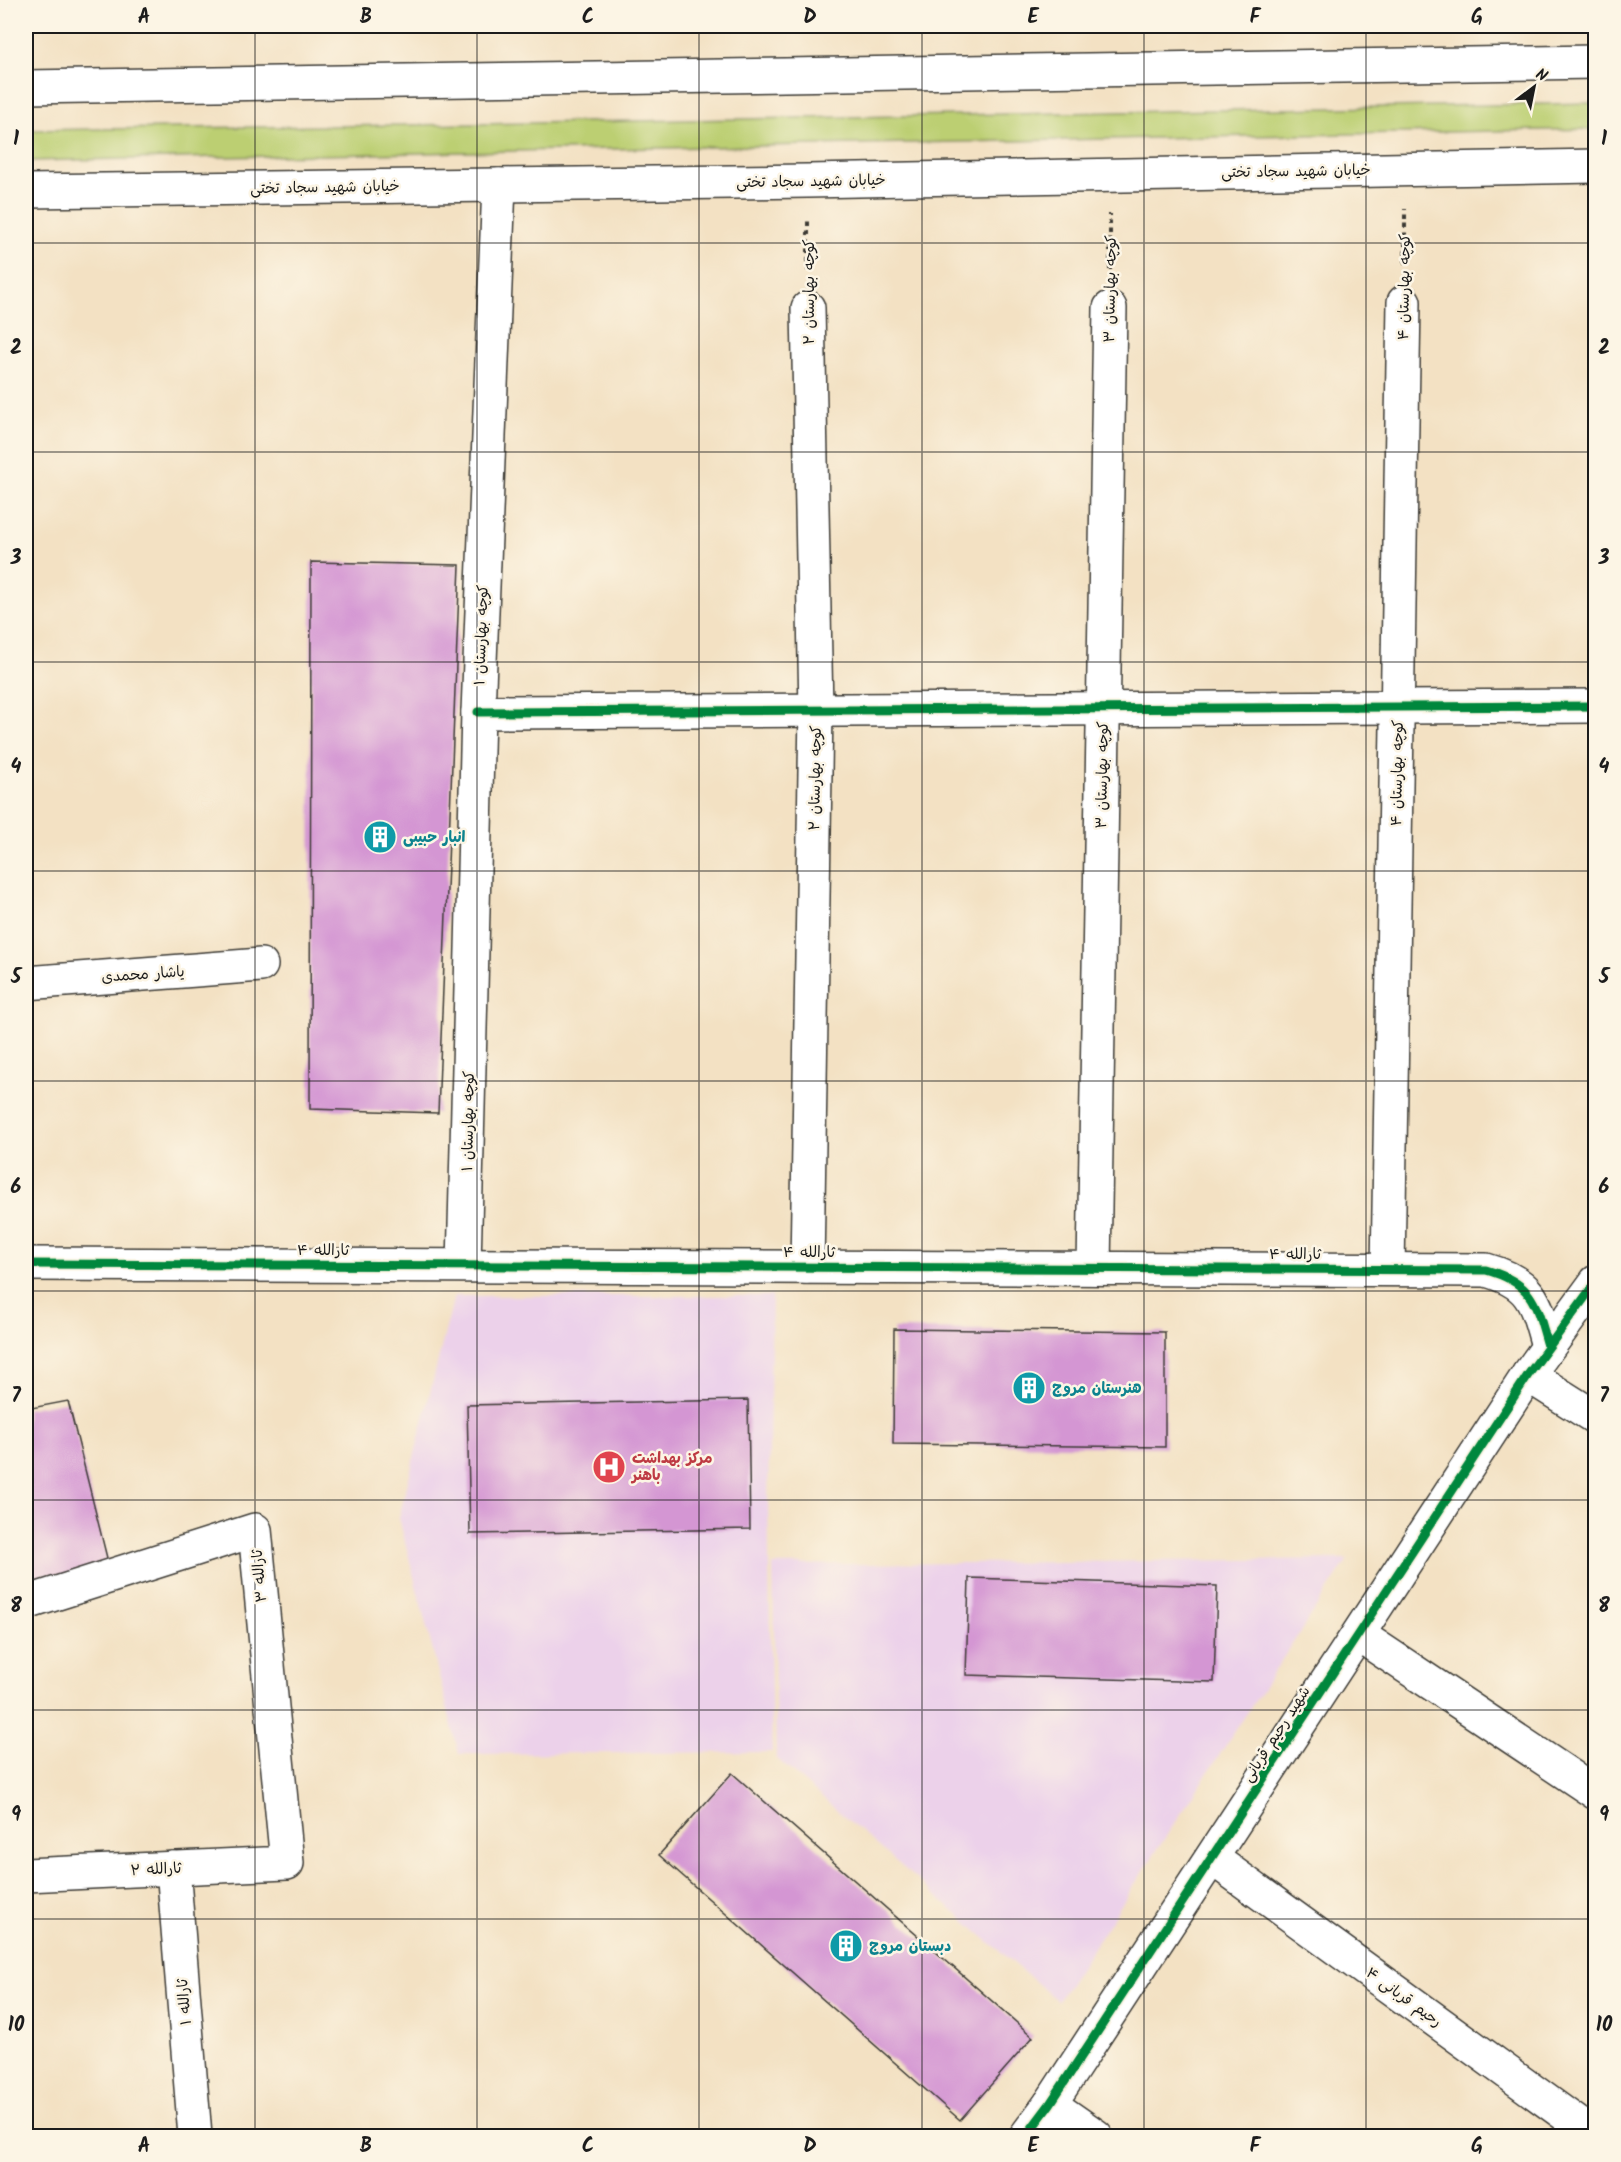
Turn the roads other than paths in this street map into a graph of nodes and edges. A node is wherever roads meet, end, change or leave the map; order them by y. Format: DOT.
graph roads {
  1 [pos="1596,62"];
  2 [pos="26,87"];
  3 [pos="1596,166"];
  4 [pos="499,185"];
  5 [pos="26,191"];
  6 [pos="1404,302"];
  7 [pos="808,308"];
  8 [pos="1110,308"];
  9 [pos="1596,706"];
  10 [pos="1398,707"];
  11 [pos="1103,709"];
  12 [pos="816,710"];
  13 [pos="478,712"];
  14 [pos="261,965"];
  15 [pos="26,983"];
  16 [pos="26,1264"];
  17 [pos="464,1265"];
  18 [pos="807,1267"];
  19 [pos="1094,1268"];
  20 [pos="1388,1269"];
  21 [pos="1596,1282"];
  22 [pos="1548,1346"];
  23 [pos="1528,1375"];
  24 [pos="1596,1418"];
  25 [pos="26,1603"];
  26 [pos="1359,1635"];
  27 [pos="1596,1792"];
  28 [pos="1212,1858"];
  29 [pos="287,1863"];
  30 [pos="173,1868"];
  31 [pos="26,1875"];
  32 [pos="1050,2104"];
  33 [pos="195,2136"];
  34 [pos="1026,2136"];
  35 [pos="1096,2136"];
  36 [pos="1595,2136"];
  1 -- 2 [label="street"];
  3 -- 4 [label="street, خیابان شهید سجاد تختی"];
  4 -- 5 [label="street, خیابان شهید سجاد تختی"];
  4 -- 13 [label="street, کوچه بهارستان ۱"];
  6 -- 10 [label="street, کوچه بهارستان ۴"];
  7 -- 12 [label="street, کوچه بهارستان ۲"];
  8 -- 11 [label="street, کوچه بهارستان ۳"];
  9 -- 10 [label="street"];
  10 -- 11 [label="street"];
  10 -- 20 [label="street, کوچه بهارستان ۴"];
  11 -- 12 [label="street"];
  11 -- 19 [label="street, کوچه بهارستان ۳"];
  12 -- 13 [label="street"];
  12 -- 18 [label="street, کوچه بهارستان ۲"];
  13 -- 17 [label="street, کوچه بهارستان ۱"];
  14 -- 15 [label="street, یاشار محمدی"];
  16 -- 17 [label="street, ثارالله ۴"];
  17 -- 18 [label="street, ثارالله ۴"];
  18 -- 19 [label="street, ثارالله ۴"];
  19 -- 20 [label="street, ثارالله ۴"];
  20 -- 22 [label="street, ثارالله ۴"];
  21 -- 22 [label="street, شهید رحیم قربانی"];
  22 -- 23 [label="street, شهید رحیم قربانی"];
  23 -- 24 [label="street"];
  23 -- 26 [label="street, شهید رحیم قربانی"];
  25 -- 29 [label="street, ثارالله ۳"];
  26 -- 27 [label="street"];
  26 -- 28 [label="street, شهید رحیم قربانی"];
  28 -- 32 [label="street, شهید رحیم قربانی"];
  28 -- 36 [label="street, رحیم قربانی ۴"];
  29 -- 30 [label="street, ثارالله ۲"];
  30 -- 31 [label="street, ثارالله ۲"];
  30 -- 33 [label="street, ثارالله ۱"];
  32 -- 34 [label="street, شهید رحیم قربانی"];
  32 -- 35 [label="street"];
}
